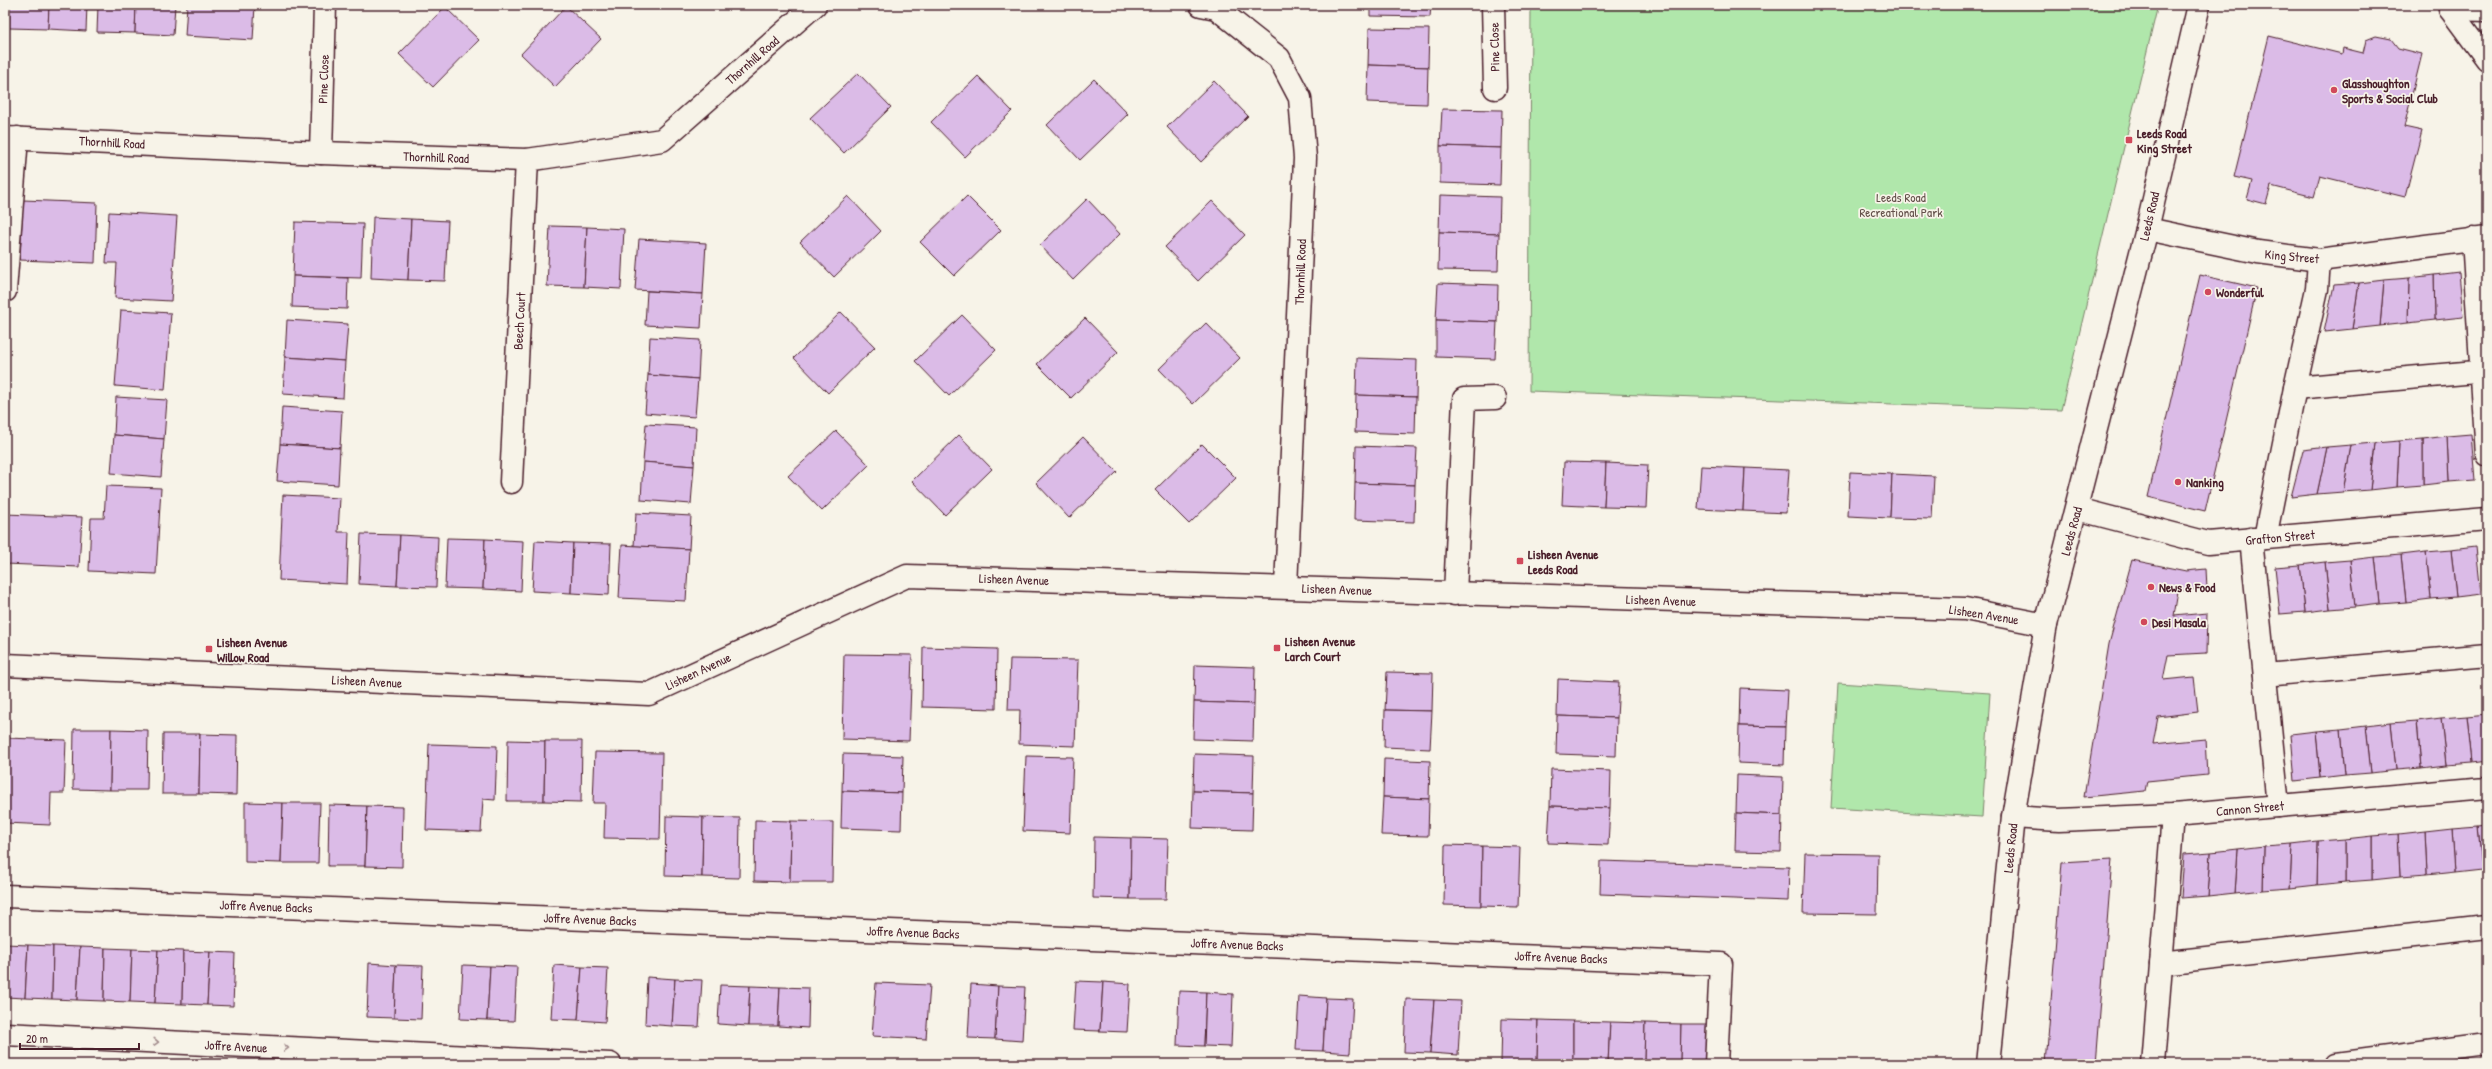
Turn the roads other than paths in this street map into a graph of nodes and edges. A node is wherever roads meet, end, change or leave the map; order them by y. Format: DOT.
graph roads {
  1 [pos="325,5"];
  2 [pos="815,5"];
  3 [pos="1201,5"];
  4 [pos="1493,5"];
  5 [pos="2199,5"];
  6 [pos="2450,7"];
  7 [pos="2487,10"];
  8 [pos="2487,59"];
  9 [pos="1495,88"];
  10 [pos="11,138"];
  11 [pos="321,153"];
  12 [pos="527,160"];
  13 [pos="2146,229"];
  14 [pos="2480,239"];
  15 [pos="2319,260"];
  16 [pos="5,291"];
  17 [pos="2484,372"];
  18 [pos="2295,388"];
  19 [pos="1495,398"];
  20 [pos="2487,455"];
  21 [pos="511,482"];
  22 [pos="2077,510"];
  23 [pos="2487,519"];
  24 [pos="2258,539"];
  25 [pos="1286,586"];
  26 [pos="1455,594"];
  27 [pos="2046,625"];
  28 [pos="2487,655"];
  29 [pos="5,665"];
  30 [pos="2265,675"];
  31 [pos="2487,788"];
  32 [pos="2278,806"];
  33 [pos="2173,815"];
  34 [pos="2013,817"];
  35 [pos="5,896"];
  36 [pos="2487,928"];
  37 [pos="2161,963"];
  38 [pos="5,1034"];
  39 [pos="2487,1044"];
  40 [pos="610,1064"];
  41 [pos="1716,1064"];
  42 [pos="1988,1064"];
  43 [pos="2153,1064"];
  44 [pos="2337,1064"];
  1 -- 11 [label="street, Pine Close"];
  2 -- 12 [label="street, Thornhill Road"];
  3 -- 25 [label="street, Thornhill Road"];
  4 -- 9 [label="street, Pine Close"];
  5 -- 13 [label="street, Leeds Road"];
  6 -- 7 [label="street"];
  6 -- 8 [label="street"];
  10 -- 11 [label="street, Thornhill Road"];
  10 -- 16 [label="street"];
  11 -- 12 [label="street, Thornhill Road"];
  12 -- 21 [label="street, Beech Court"];
  13 -- 15 [label="street, King Street"];
  13 -- 22 [label="street, Leeds Road"];
  14 -- 15 [label="street, King Street"];
  14 -- 17 [label="street"];
  15 -- 18 [label="street"];
  17 -- 18 [label="street"];
  17 -- 20 [label="street"];
  18 -- 24 [label="street"];
  19 -- 26 [label="street"];
  22 -- 24 [label="street, Grafton Street"];
  22 -- 27 [label="street, Leeds Road"];
  23 -- 24 [label="street, Grafton Street"];
  24 -- 30 [label="street"];
  25 -- 26 [label="street, Lisheen Avenue"];
  25 -- 29 [label="street, Lisheen Avenue"];
  26 -- 27 [label="street, Lisheen Avenue"];
  27 -- 34 [label="street, Leeds Road"];
  28 -- 30 [label="street"];
  30 -- 32 [label="street"];
  31 -- 32 [label="street, Cannon Street"];
  32 -- 33 [label="street, Cannon Street"];
  33 -- 34 [label="street, Cannon Street"];
  33 -- 37 [label="street"];
  34 -- 42 [label="street, Leeds Road"];
  35 -- 41 [label="street, Joffre Avenue Backs"];
  36 -- 37 [label="street"];
  37 -- 43 [label="street"];
  38 -- 40 [label="street, Joffre Avenue, one-way"];
  39 -- 44 [label="street"];
}
